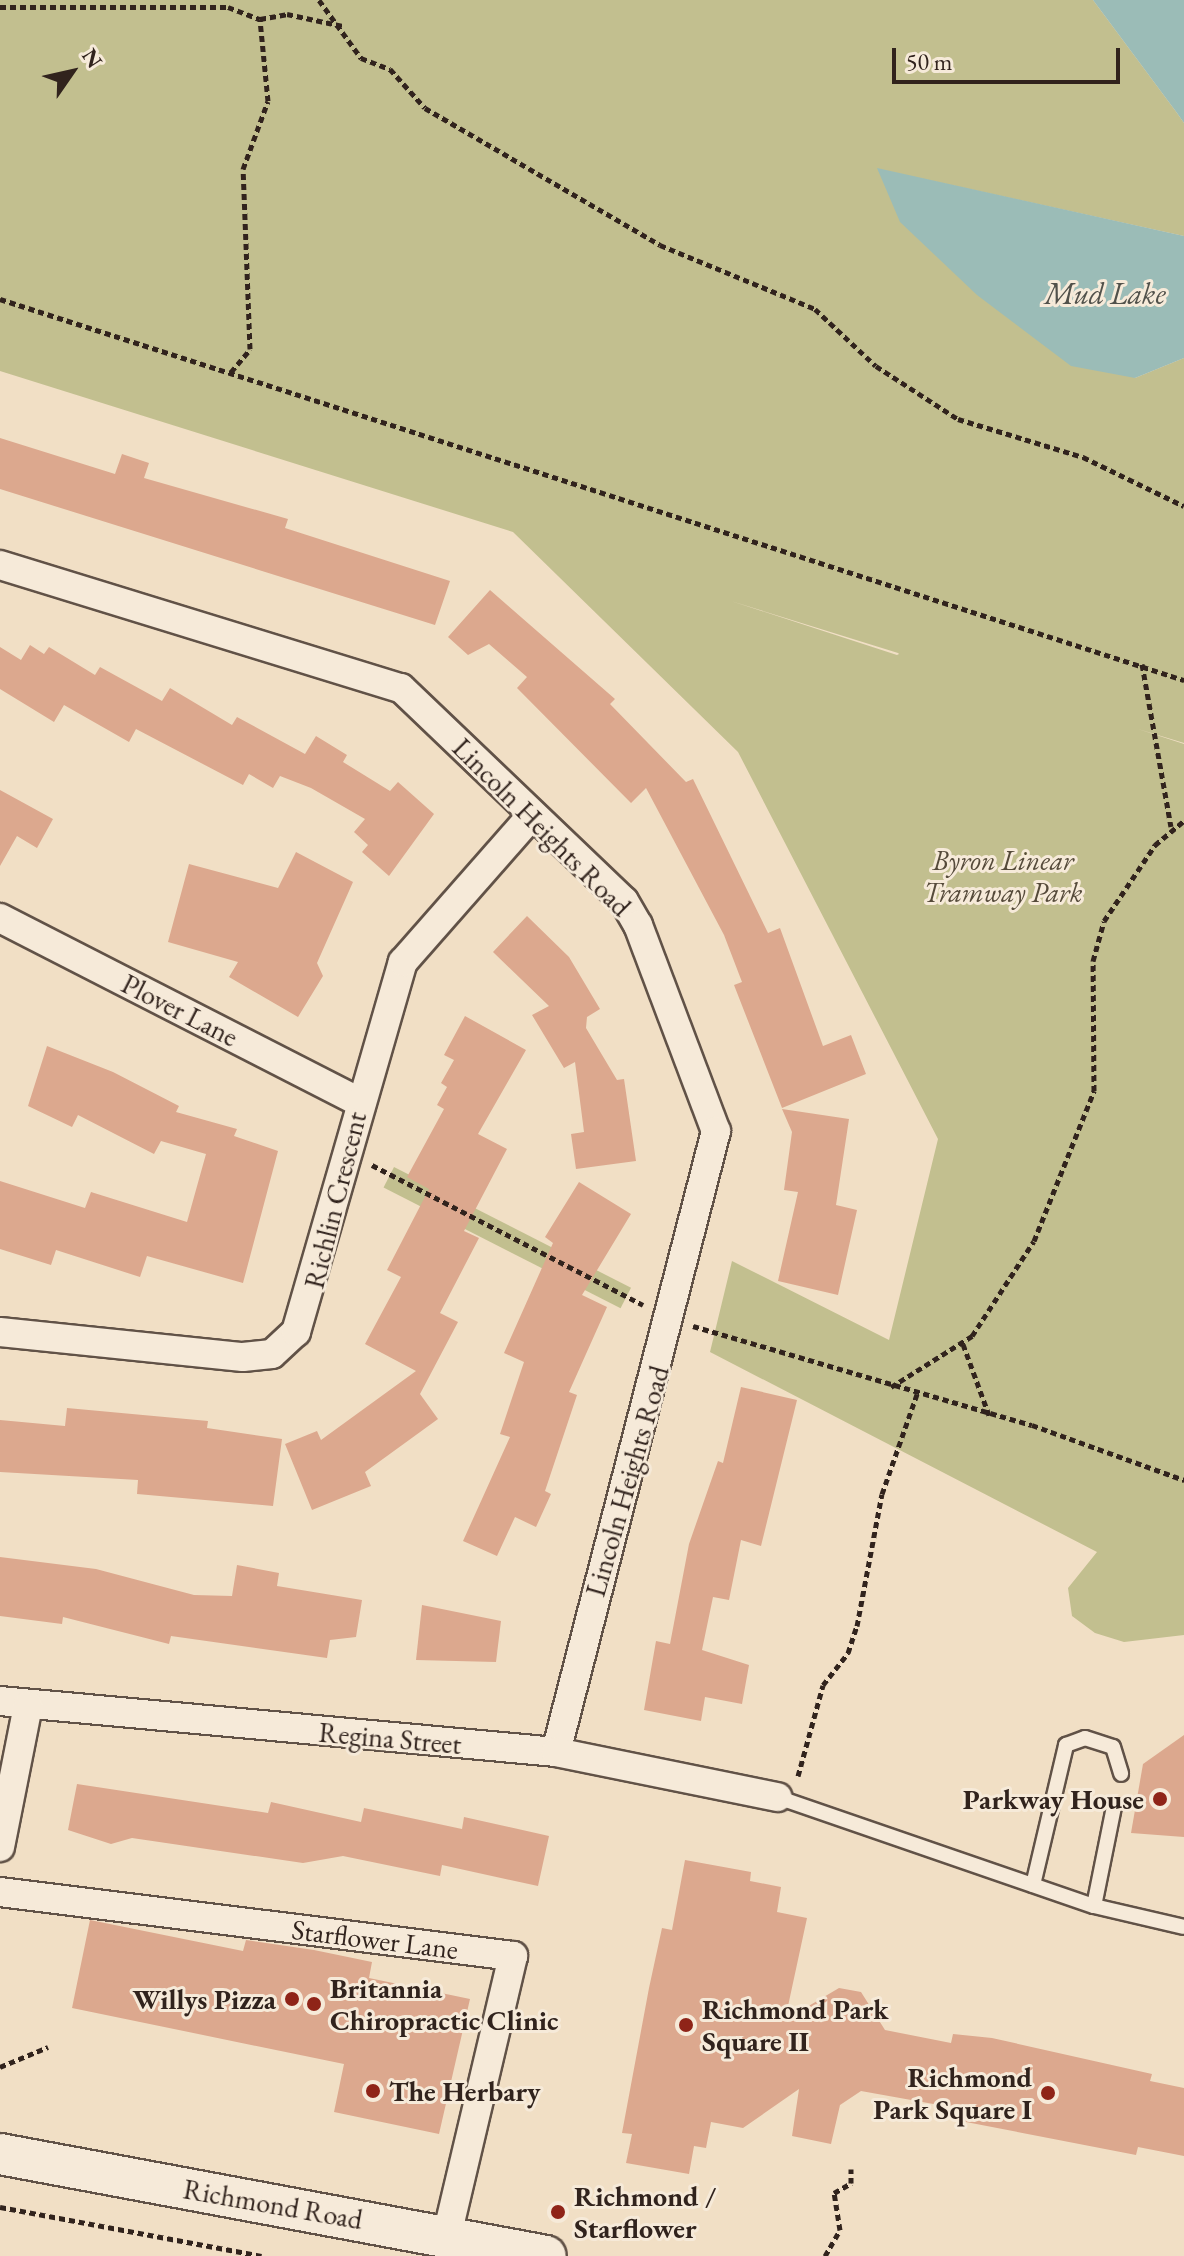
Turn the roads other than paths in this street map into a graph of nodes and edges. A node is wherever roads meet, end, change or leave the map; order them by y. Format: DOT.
graph roads {
  1 [pos="0,565"];
  2 [pos="532,815"];
  3 [pos="0,918"];
  4 [pos="359,1102"];
  5 [pos="0,1332"];
  6 [pos="0,1701"];
  7 [pos="28,1706"];
  8 [pos="556,1752"];
  9 [pos="1121,1774"];
  10 [pos="777,1797"];
  11 [pos="1114,1807"];
  12 [pos="0,1847"];
  13 [pos="1033,1885"];
  14 [pos="0,1892"];
  15 [pos="1094,1906"];
  16 [pos="1184,1927"];
  17 [pos="0,2154"];
  18 [pos="447,2235"];
  19 [pos="546,2256"];
  1 -- 2 [label="street, Lincoln Heights Road"];
  2 -- 4 [label="street, Richlin Crescent"];
  2 -- 8 [label="street, Lincoln Heights Road"];
  3 -- 4 [label="street, Plover Lane"];
  4 -- 5 [label="street, Richlin Crescent"];
  6 -- 7 [label="street, Regina Street"];
  7 -- 8 [label="street, Regina Street"];
  7 -- 12 [label="street"];
  8 -- 10 [label="street, Regina Street"];
  9 -- 13 [label="lane"];
  10 -- 13 [label="lane"];
  11 -- 15 [label="lane"];
  13 -- 15 [label="lane"];
  14 -- 18 [label="street, Starflower Lane"];
  15 -- 16 [label="lane"];
  17 -- 18 [label="main road, Richmond Road"];
  18 -- 19 [label="main road, Richmond Road"];
}
